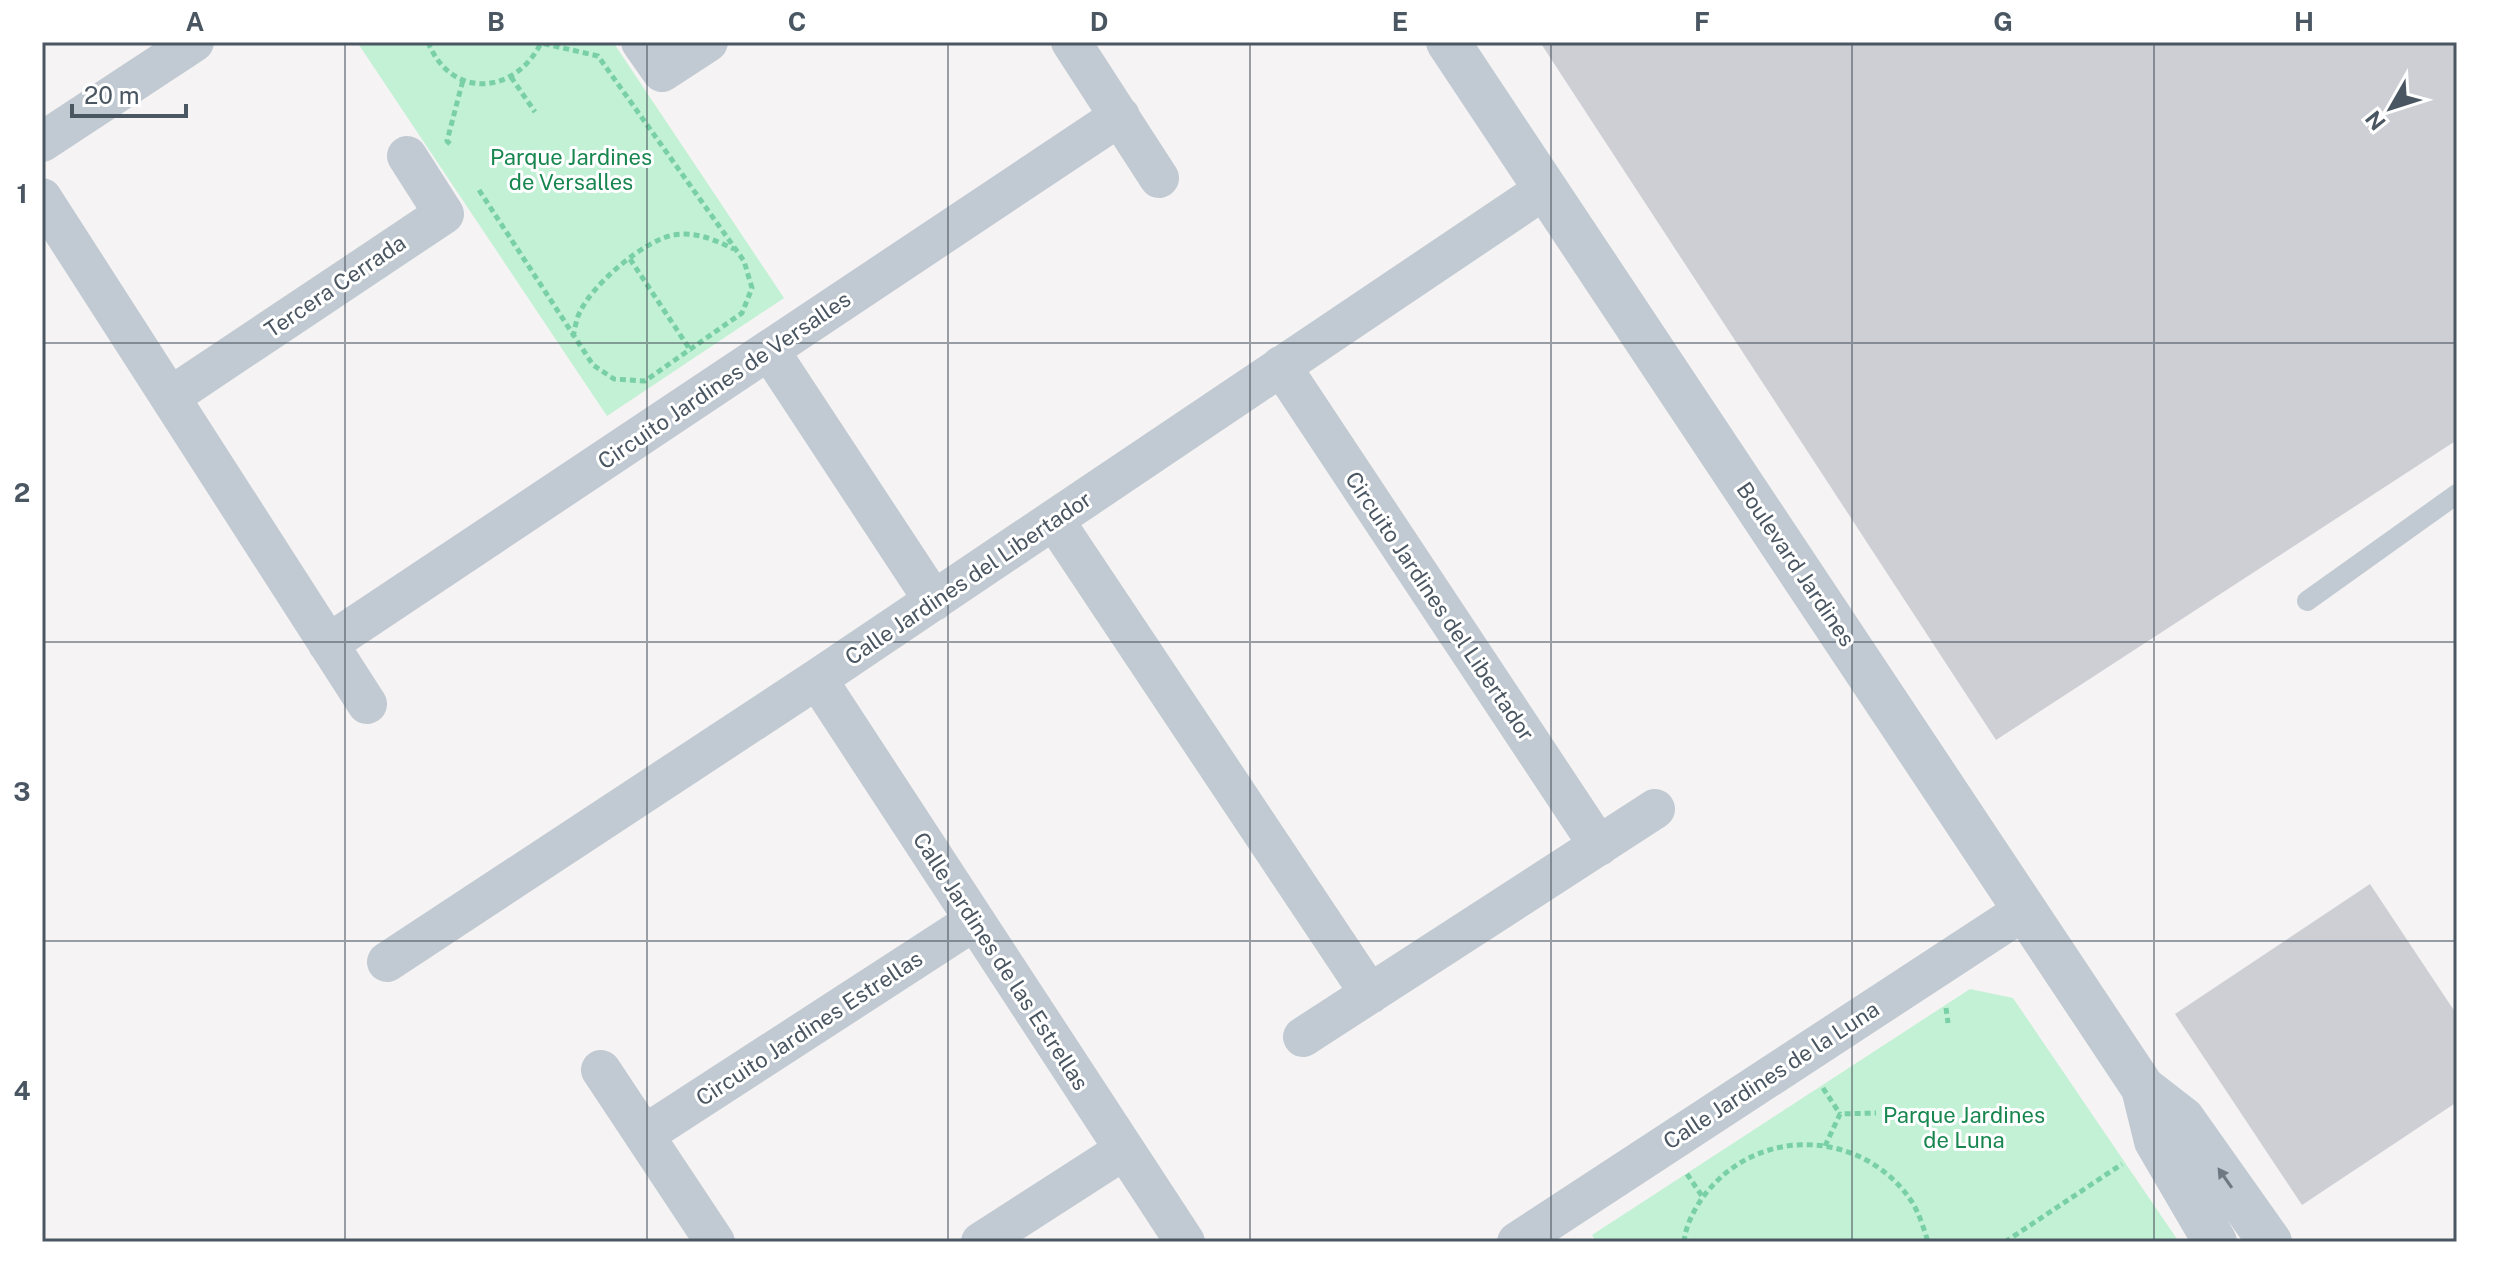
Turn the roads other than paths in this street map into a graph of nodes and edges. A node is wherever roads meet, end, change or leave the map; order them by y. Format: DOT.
graph roads {
  1 [pos="194,42"];
  2 [pos="641,42"];
  3 [pos="708,42"];
  4 [pos="1071,42"];
  5 [pos="1448,42"];
  6 [pos="1120,116"];
  7 [pos="42,142"];
  8 [pos="407,156"];
  9 [pos="1159,178"];
  10 [pos="1545,189"];
  11 [pos="42,198"];
  12 [pos="769,350"];
  13 [pos="1281,366"];
  14 [pos="170,397"];
  15 [pos="2457,494"];
  16 [pos="1054,520"];
  17 [pos="934,601"];
  18 [pos="2307,601"];
  19 [pos="328,644"];
  20 [pos="817,679"];
  21 [pos="367,704"];
  22 [pos="1655,809"];
  23 [pos="1599,846"];
  24 [pos="2026,909"];
  25 [pos="974,921"];
  26 [pos="387,962"];
  27 [pos="1370,994"];
  28 [pos="1303,1037"];
  29 [pos="601,1070"];
  30 [pos="2143,1088"];
  31 [pos="644,1135"];
  32 [pos="1124,1150"];
  33 [pos="1541,1235"];
  34 [pos="715,1242"];
  35 [pos="981,1242"];
  36 [pos="1185,1242"];
  37 [pos="2215,1242"];
  38 [pos="2270,1242"];
  1 -- 7 [label="street"];
  2 -- 3 [label="street"];
  4 -- 6 [label="street"];
  5 -- 10 [label="street, Boulevard Jardines"];
  6 -- 9 [label="street"];
  6 -- 12 [label="street, Circuito Jardines de Versalles"];
  8 -- 14 [label="street, Tercera Cerrada"];
  10 -- 13 [label="street, Calle Jardines del Libertador"];
  10 -- 24 [label="street, Boulevard Jardines"];
  11 -- 14 [label="street"];
  12 -- 17 [label="street"];
  12 -- 19 [label="street, Circuito Jardines de Versalles"];
  13 -- 16 [label="street, Calle Jardines del Libertador"];
  13 -- 23 [label="street, Circuito Jardines del Libertador"];
  14 -- 19 [label="street"];
  15 -- 18 [label="lane"];
  16 -- 17 [label="street, Calle Jardines del Libertador"];
  16 -- 27 [label="street"];
  17 -- 20 [label="street, Calle Jardines del Libertador"];
  19 -- 21 [label="street"];
  20 -- 25 [label="street, Calle Jardines de las Estrellas"];
  20 -- 26 [label="street, Calle Jardines del Libertador"];
  22 -- 23 [label="street"];
  23 -- 27 [label="street"];
  24 -- 30 [label="street, Boulevard Jardines"];
  24 -- 33 [label="street, Calle Jardines de la Luna"];
  25 -- 31 [label="street, Circuito Jardines Estrellas"];
  25 -- 32 [label="street, Calle Jardines de las Estrellas"];
  27 -- 28 [label="street"];
  29 -- 31 [label="street"];
  30 -- 37 [label="street, Boulevard Jardines"];
  38 -- 30 [label="street, Boulevard Jardines, one-way"];
  31 -- 34 [label="street"];
  32 -- 35 [label="street"];
  32 -- 36 [label="street, Calle Jardines de las Estrellas"];
}
